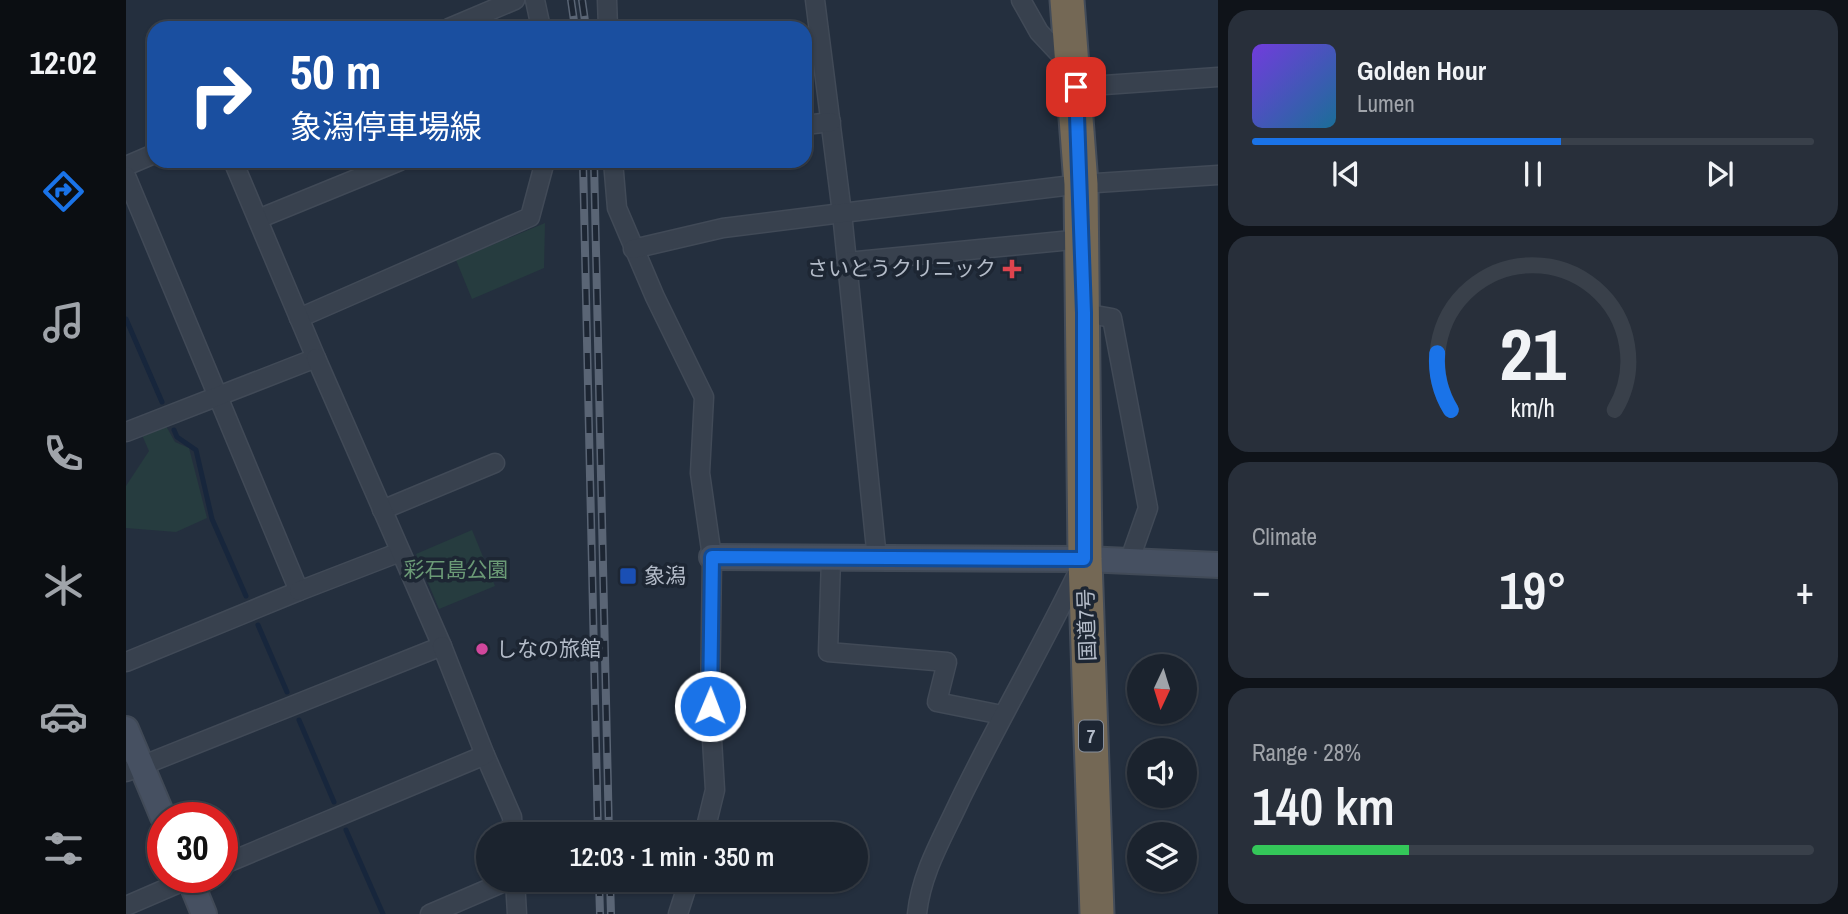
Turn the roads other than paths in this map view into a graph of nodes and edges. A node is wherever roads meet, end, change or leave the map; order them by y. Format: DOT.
graph roads {
  1 [pos="515,0"];
  2 [pos="535,0"];
  3 [pos="607,0"];
  4 [pos="815,0"];
  5 [pos="1021,0"];
  6 [pos="1068,0"];
  7 [pos="466,21"];
  8 [pos="540,21"];
  9 [pos="608,21"];
  10 [pos="1218,77"];
  11 [pos="1075,78"];
  12 [pos="831,122"];
  13 [pos="812,124"];
  14 [pos="147,157"];
  15 [pos="126,166"];
  16 [pos="236,168"];
  17 [pos="383,168"];
  18 [pos="543,168"];
  19 [pos="614,168"];
  20 [pos="1218,175"];
  21 [pos="126,176"];
  22 [pos="1081,184"];
  23 [pos="842,212"];
  24 [pos="258,219"];
  25 [pos="1082,239"];
  26 [pos="633,249"];
  27 [pos="847,262"];
  28 [pos="1084,313"];
  29 [pos="299,318"];
  30 [pos="316,358"];
  31 [pos="218,396"];
  32 [pos="126,431"];
  33 [pos="495,463"];
  34 [pos="382,510"];
  35 [pos="400,551"];
  36 [pos="712,557"];
  37 [pos="831,559"];
  38 [pos="877,559"];
  39 [pos="1084,559"];
  40 [pos="1130,559"];
  41 [pos="1218,565"];
  42 [pos="299,591"];
  43 [pos="442,646"];
  44 [pos="126,662"];
  45 [pos="1002,715"];
  46 [pos="126,729"];
  47 [pos="485,755"];
  48 [pos="134,770"];
  49 [pos="154,802"];
  50 [pos="512,822"];
  51 [pos="708,822"];
  52 [pos="238,858"];
  53 [pos="481,892"];
  54 [pos="516,892"];
  55 [pos="685,892"];
  56 [pos="155,893"];
  57 [pos="196,893"];
  58 [pos="126,906"];
  59 [pos="204,914"];
  60 [pos="430,914"];
  61 [pos="517,914"];
  62 [pos="678,914"];
  63 [pos="917,914"];
  64 [pos="1097,914"];
  1 -- 7 [label="street"];
  2 -- 8 [label="street"];
  3 -- 9 [label="street"];
  4 -- 12 [label="street"];
  5 -- 11 [label="street"];
  6 -- 11 [label="highway, 国道7号 / 7"];
  10 -- 11 [label="street"];
  11 -- 22 [label="highway, 国道7号 / 7"];
  12 -- 13 [label="street"];
  12 -- 23 [label="street"];
  14 -- 15 [label="street"];
  16 -- 24 [label="street"];
  17 -- 24 [label="street"];
  18 -- 29 [label="street"];
  19 -- 26 [label="street"];
  20 -- 22 [label="street"];
  21 -- 31 [label="street"];
  22 -- 23 [label="street"];
  22 -- 25 [label="highway, 国道7号 / 7"];
  23 -- 26 [label="street"];
  23 -- 27 [label="street"];
  24 -- 29 [label="street"];
  25 -- 27 [label="street"];
  25 -- 28 [label="highway, 国道7号 / 7"];
  26 -- 36 [label="street"];
  27 -- 38 [label="street"];
  28 -- 39 [label="highway, 国道7号 / 7"];
  28 -- 40 [label="street"];
  29 -- 30 [label="street"];
  30 -- 31 [label="street"];
  30 -- 34 [label="street"];
  31 -- 32 [label="street"];
  31 -- 42 [label="street"];
  33 -- 34 [label="street"];
  34 -- 35 [label="street"];
  35 -- 42 [label="street"];
  35 -- 43 [label="street"];
  36 -- 37 [label="main road"];
  36 -- 51 [label="street"];
  37 -- 38 [label="main road"];
  37 -- 45 [label="street"];
  38 -- 39 [label="main road"];
  39 -- 40 [label="main road"];
  39 -- 45 [label="street"];
  39 -- 64 [label="highway, 国道7号 / 7"];
  40 -- 41 [label="main road"];
  42 -- 44 [label="street"];
  43 -- 47 [label="street"];
  43 -- 48 [label="street"];
  45 -- 63 [label="street"];
  46 -- 48 [label="main road"];
  47 -- 50 [label="street"];
  47 -- 52 [label="street"];
  48 -- 49 [label="main road"];
  53 -- 60 [label="street"];
  54 -- 61 [label="street"];
  55 -- 62 [label="street"];
  56 -- 58 [label="street"];
  57 -- 59 [label="main road"];
}
